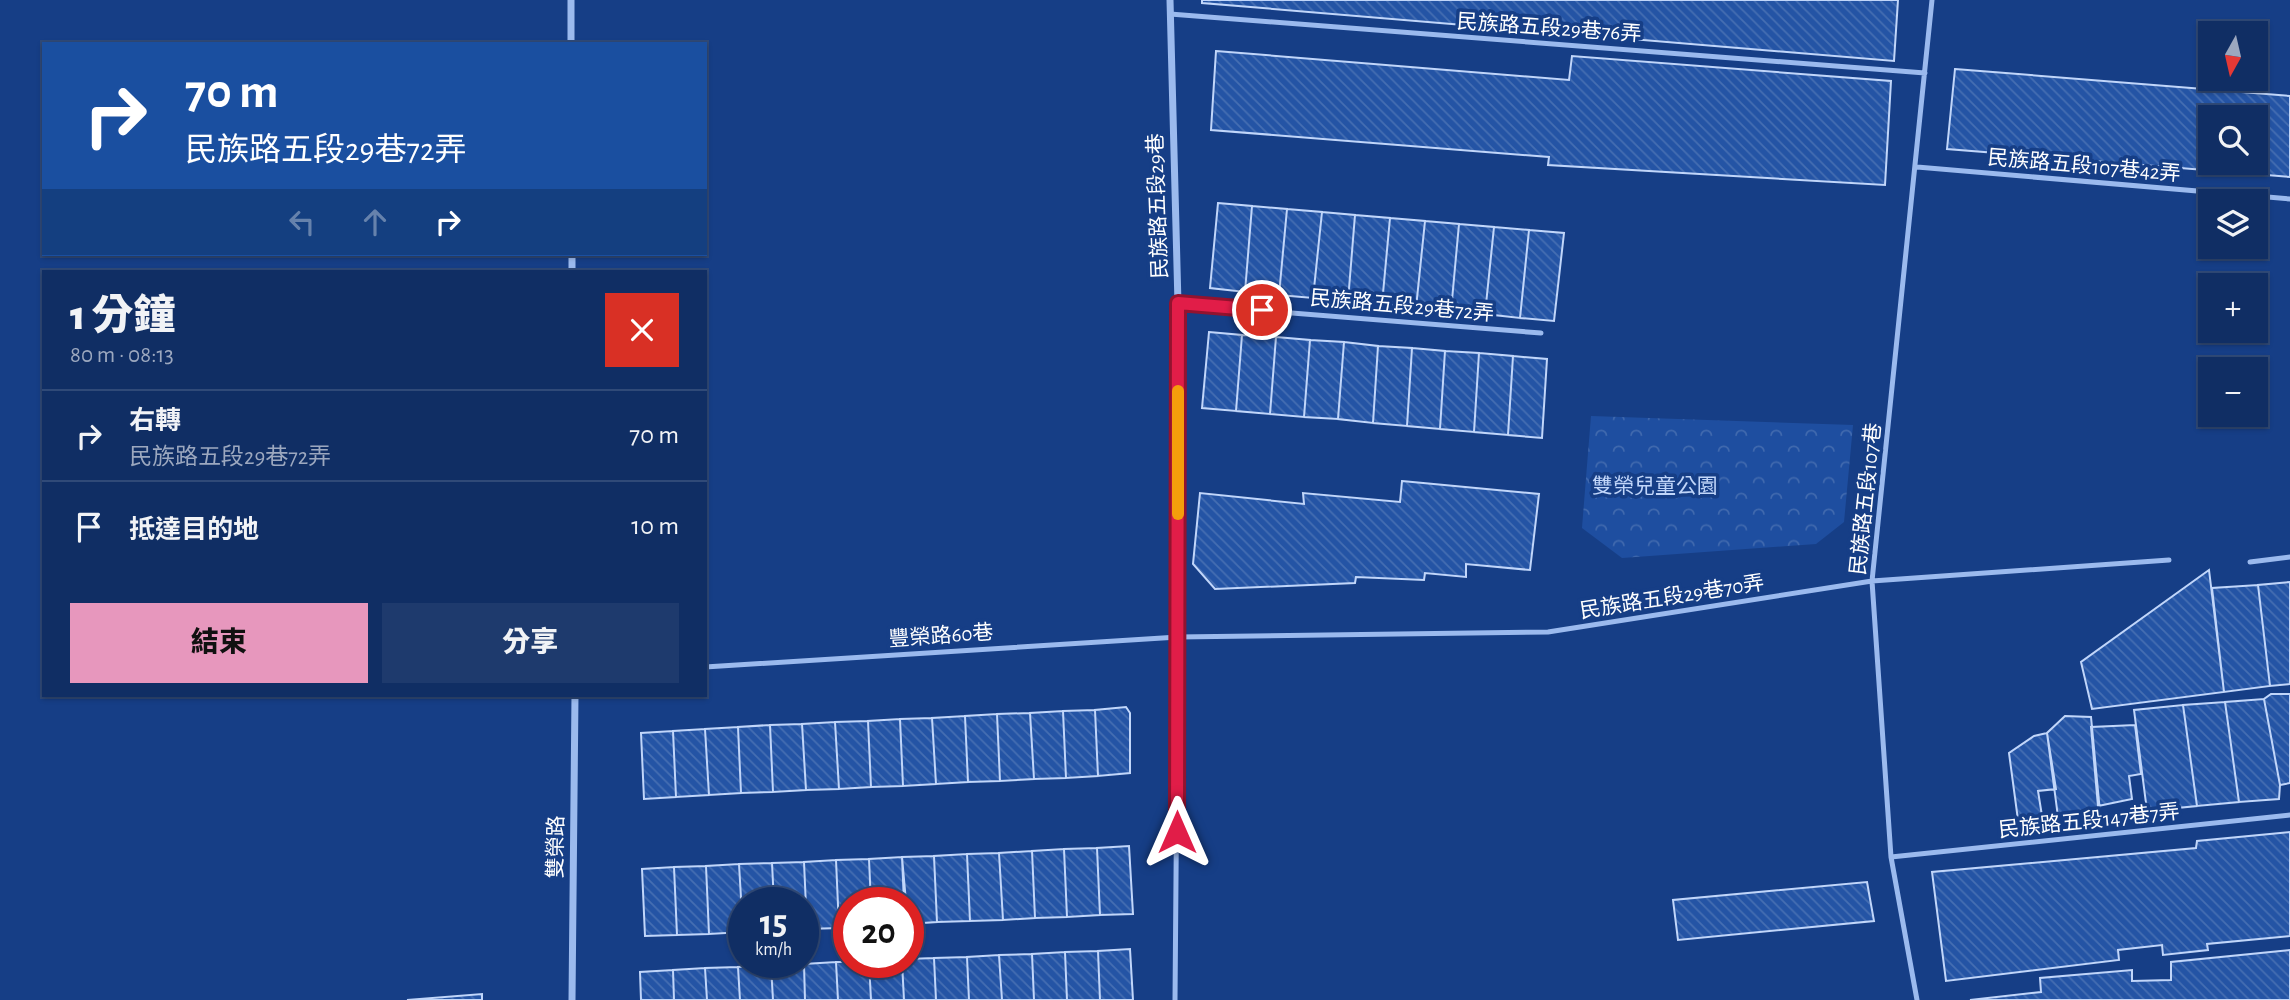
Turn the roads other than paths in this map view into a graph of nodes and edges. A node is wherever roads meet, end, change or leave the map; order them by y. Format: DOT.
graph roads {
  1 [pos="571,0"];
  2 [pos="1171,0"];
  3 [pos="1932,0"];
  4 [pos="1170,14"];
  5 [pos="571,42"];
  6 [pos="1925,73"];
  7 [pos="1917,167"];
  8 [pos="2290,198"];
  9 [pos="1178,303"];
  10 [pos="1541,333"];
  11 [pos="2290,557"];
  12 [pos="2169,560"];
  13 [pos="2250,562"];
  14 [pos="1872,581"];
  15 [pos="1178,637"];
  16 [pos="707,667"];
  17 [pos="575,697"];
  18 [pos="2290,815"];
  19 [pos="1891,858"];
  20 [pos="572,1000"];
  21 [pos="1175,1000"];
  22 [pos="1917,1000"];
  1 -- 5 [label="street"];
  2 -- 4 [label="street, 民族路五段29巷"];
  3 -- 6 [label="lane, 民族路五段107巷"];
  4 -- 6 [label="lane, 民族路五段29巷76弄"];
  4 -- 9 [label="street, 民族路五段29巷"];
  6 -- 7 [label="lane, 民族路五段107巷"];
  7 -- 8 [label="lane, 民族路五段107巷42弄"];
  7 -- 14 [label="lane, 民族路五段107巷"];
  9 -- 10 [label="lane, 民族路五段29巷72弄"];
  9 -- 15 [label="street, 民族路五段29巷"];
  11 -- 13 [label="lane"];
  12 -- 14 [label="lane, 民族路五段29巷70弄"];
  14 -- 15 [label="lane, 民族路五段29巷70弄"];
  14 -- 19 [label="lane, 民族路五段107巷"];
  15 -- 16 [label="lane, 豐榮路60巷"];
  15 -- 21 [label="lane, 民族路五段29巷"];
  17 -- 20 [label="street, 雙榮路"];
  18 -- 19 [label="lane, 民族路五段147巷7弄"];
  19 -- 22 [label="lane, 民族路五段107巷"];
}
